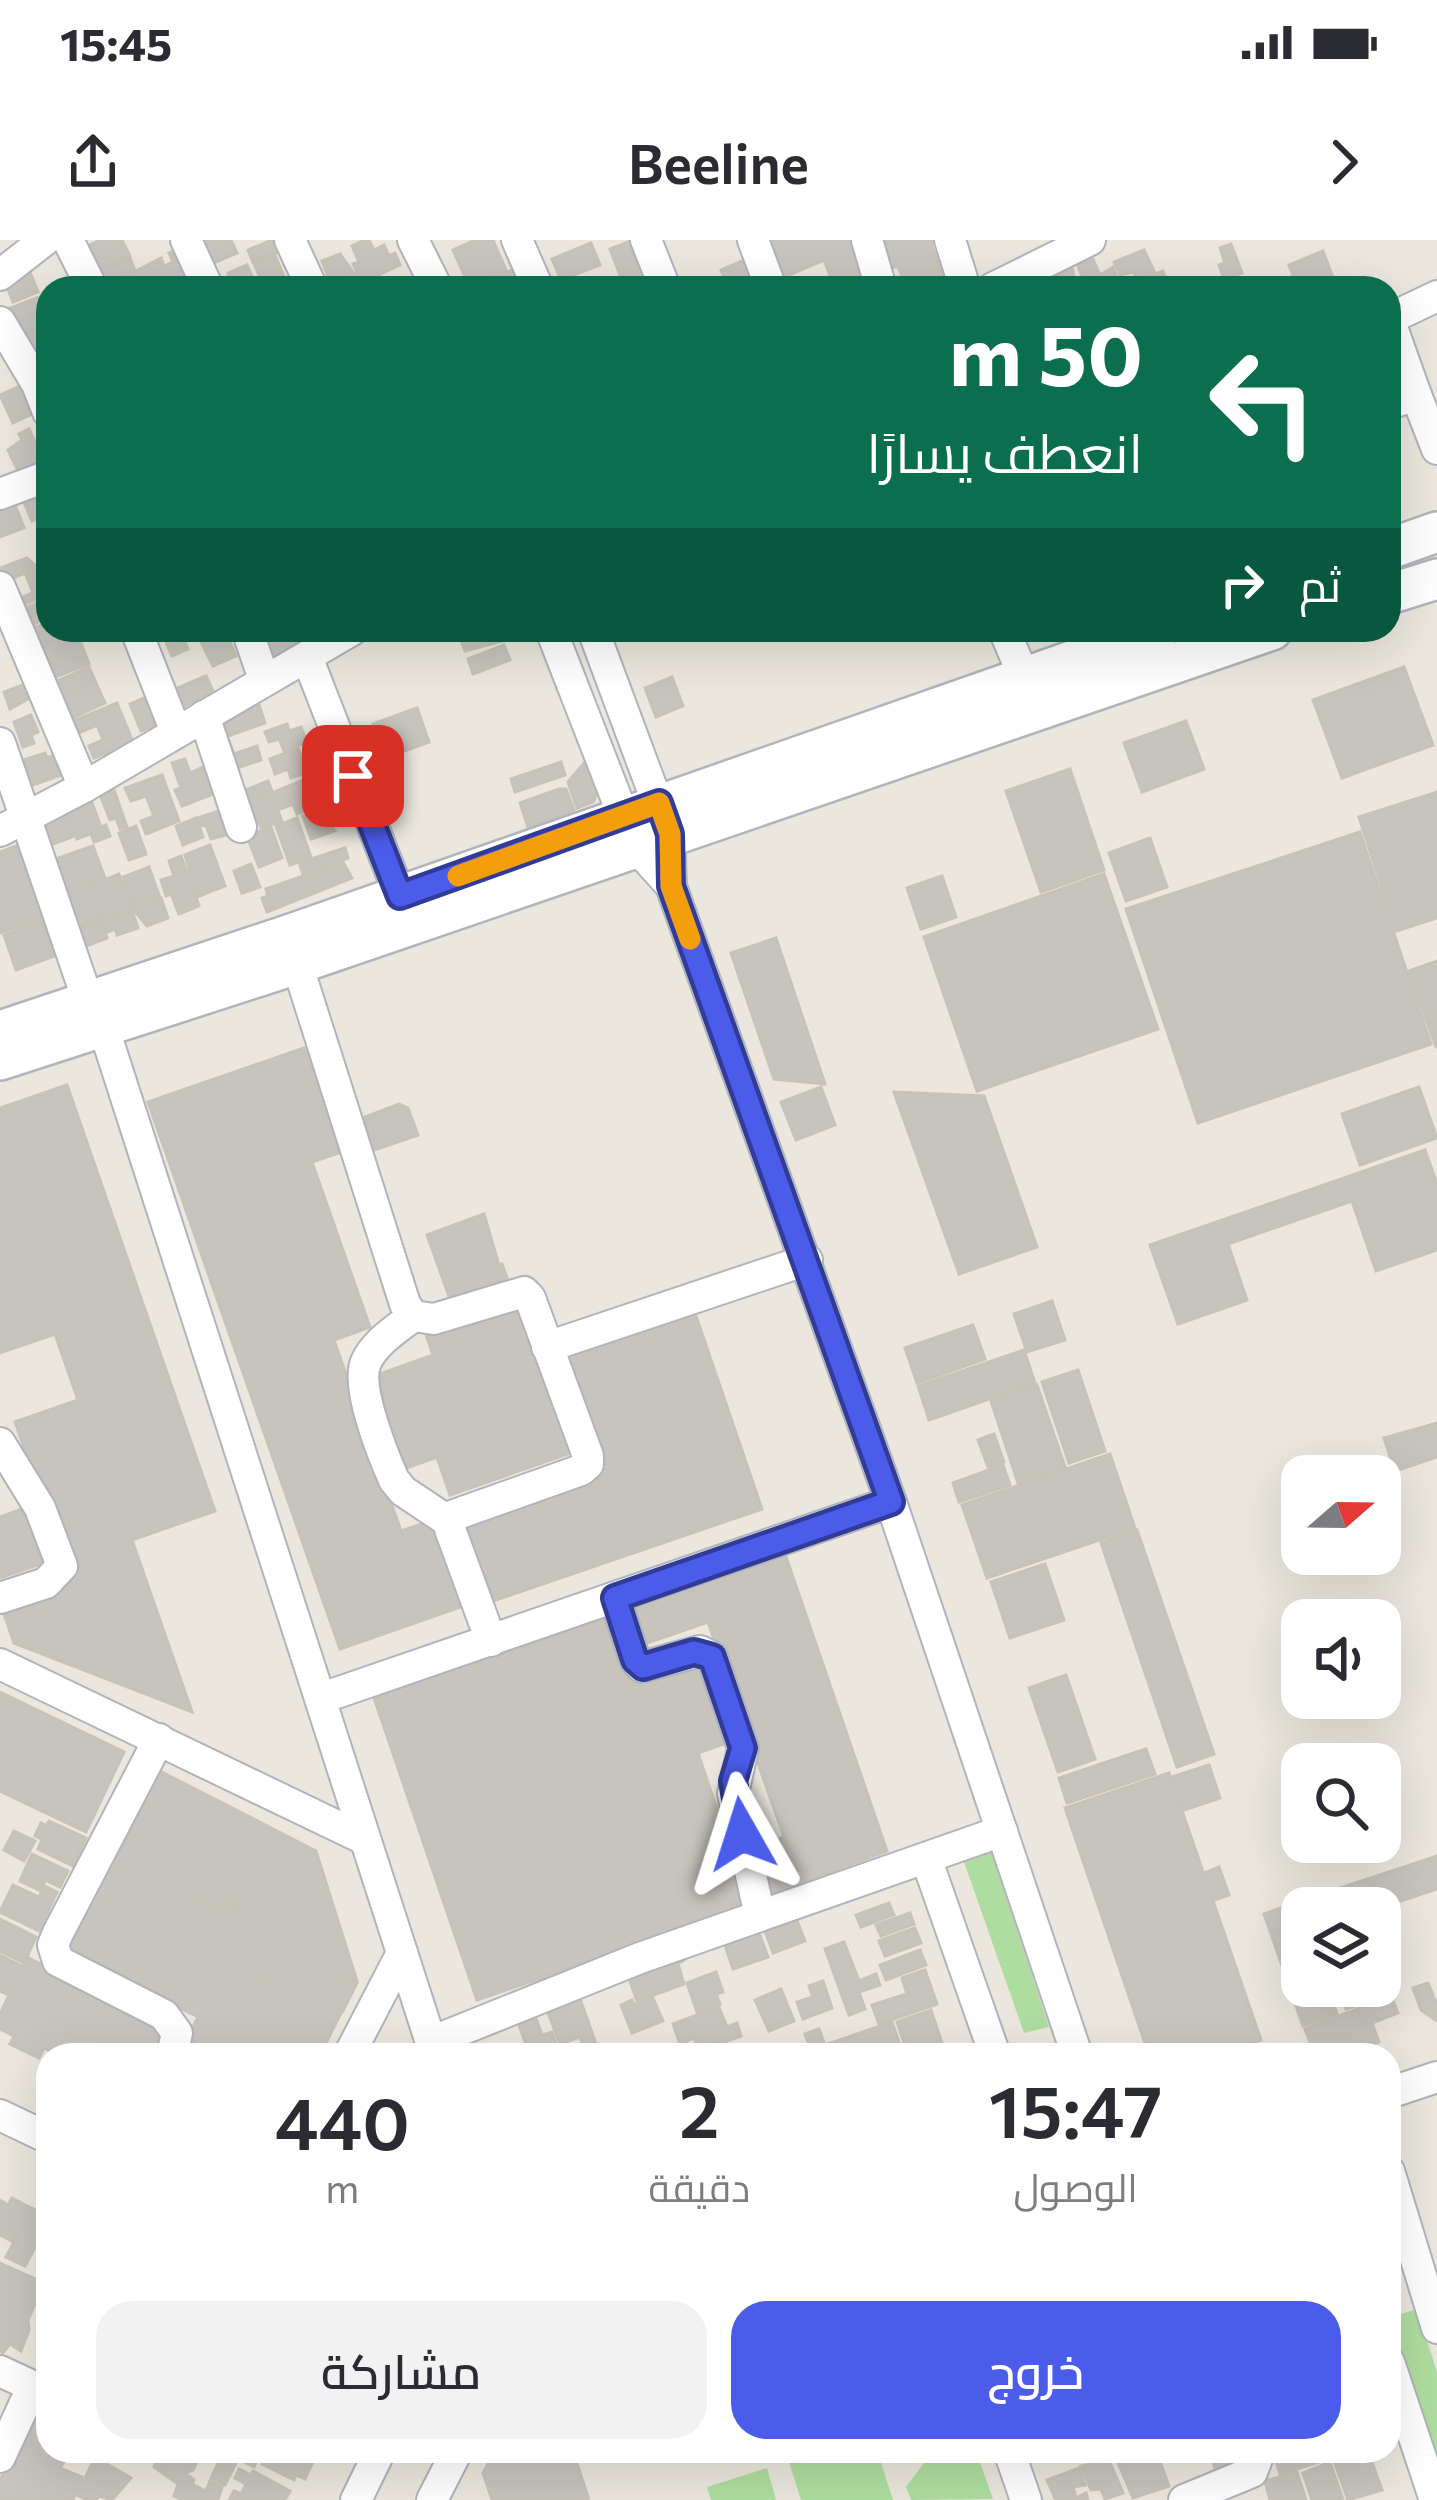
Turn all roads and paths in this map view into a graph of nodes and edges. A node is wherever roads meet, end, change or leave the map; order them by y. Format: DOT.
graph roads {
  1 [pos="45,240"];
  2 [pos="68,240"];
  3 [pos="186,240"];
  4 [pos="290,240"];
  5 [pos="413,240"];
  6 [pos="517,240"];
  7 [pos="646,240"];
  8 [pos="753,240"];
  9 [pos="866,240"];
  10 [pos="950,240"];
  11 [pos="1090,240"];
  12 [pos="0,275"];
  13 [pos="86,276"];
  14 [pos="202,276"];
  15 [pos="306,276"];
  16 [pos="431,276"];
  17 [pos="533,276"];
  18 [pos="660,276"];
  19 [pos="766,276"];
  20 [pos="877,276"];
  21 [pos="961,276"];
  22 [pos="1017,276"];
  23 [pos="1437,296"];
  24 [pos="1401,313"];
  25 [pos="0,322"];
  26 [pos="36,382"];
  27 [pos="1402,399"];
  28 [pos="1437,448"];
  29 [pos="36,480"];
  30 [pos="0,494"];
  31 [pos="1437,532"];
  32 [pos="1401,545"];
  33 [pos="1437,579"];
  34 [pos="0,587"];
  35 [pos="1401,590"];
  36 [pos="141,642"];
  37 [pos="251,642"];
  38 [pos="332,642"];
  39 [pos="557,642"];
  40 [pos="595,642"];
  41 [pos="1009,642"];
  42 [pos="1127,642"];
  43 [pos="1233,642"];
  44 [pos="307,657"];
  45 [pos="264,679"];
  46 [pos="1025,679"];
  47 [pos="204,716"];
  48 [pos="176,732"];
  49 [pos="0,743"];
  50 [pos="84,787"];
  51 [pos="12,824"];
  52 [pos="647,825"];
  53 [pos="241,827"];
  54 [pos="400,896"];
  55 [pos="292,950"];
  56 [pos="95,1014"];
  57 [pos="0,1030"];
  58 [pos="0,1060"];
  59 [pos="807,1260"];
  60 [pos="413,1316"];
  61 [pos="547,1347"];
  62 [pos="0,1443"];
  63 [pos="891,1502"];
  64 [pos="448,1521"];
  65 [pos="0,1598"];
  66 [pos="615,1598"];
  67 [pos="490,1640"];
  68 [pos="0,1664"];
  69 [pos="322,1698"];
  70 [pos="159,1739"];
  71 [pos="1002,1831"];
  72 [pos="364,1839"];
  73 [pos="926,1858"];
  74 [pos="760,1916"];
  75 [pos="402,1953"];
  76 [pos="175,2043"];
  77 [pos="355,2043"];
  78 [pos="431,2043"];
  79 [pos="447,2043"];
  80 [pos="990,2043"];
  81 [pos="1073,2043"];
  82 [pos="1437,2077"];
  83 [pos="1401,2089"];
  84 [pos="0,2115"];
  85 [pos="36,2132"];
  86 [pos="1402,2265"];
  87 [pos="1437,2328"];
  88 [pos="0,2371"];
  89 [pos="1401,2398"];
  90 [pos="0,2457"];
  91 [pos="374,2463"];
  92 [pos="452,2463"];
  93 [pos="1014,2463"];
  94 [pos="1255,2463"];
  95 [pos="356,2500"];
  96 [pos="432,2500"];
  97 [pos="1026,2500"];
  98 [pos="1184,2500"];
  99 [pos="1435,2500"];
  1 -- 12 [label="street"];
  2 -- 13 [label="street"];
  3 -- 14 [label="street"];
  4 -- 15 [label="street"];
  5 -- 16 [label="street"];
  6 -- 17 [label="street"];
  7 -- 18 [label="street"];
  8 -- 19 [label="street"];
  9 -- 20 [label="street"];
  10 -- 21 [label="street"];
  11 -- 22 [label="street"];
  23 -- 24 [label="street"];
  25 -- 26 [label="street"];
  27 -- 28 [label="street"];
  29 -- 30 [label="street"];
  31 -- 32 [label="street"];
  33 -- 35 [label="street"];
  34 -- 50 [label="street"];
  36 -- 48 [label="street"];
  37 -- 45 [label="street"];
  38 -- 44 [label="street"];
  39 -- 52 [label="street"];
  40 -- 52 [label="street"];
  41 -- 46 [label="street"];
  42 -- 46 [label="street"];
  43 -- 52 [label="street"];
  44 -- 45 [label="street"];
  44 -- 54 [label="street"];
  45 -- 47 [label="street"];
  46 -- 52 [label="street"];
  47 -- 48 [label="street"];
  47 -- 53 [label="street"];
  48 -- 50 [label="street"];
  49 -- 51 [label="street"];
  50 -- 51 [label="street"];
  51 -- 56 [label="street"];
  52 -- 54 [label="street"];
  52 -- 55 [label="street"];
  52 -- 59 [label="street"];
  54 -- 55 [label="street"];
  55 -- 56 [label="street"];
  55 -- 60 [label="street"];
  56 -- 57 [label="street"];
  56 -- 58 [label="street"];
  56 -- 69 [label="street"];
  59 -- 61 [label="street"];
  59 -- 63 [label="street"];
  60 -- 61 [label="street"];
  60 -- 64 [label="street"];
  61 -- 64 [label="street"];
  62 -- 65 [label="street"];
  63 -- 66 [label="street"];
  63 -- 71 [label="street"];
  64 -- 67 [label="street"];
  66 -- 67 [label="street"];
  66 -- 74 [label="street"];
  67 -- 69 [label="street"];
  68 -- 70 [label="street"];
  69 -- 72 [label="street"];
  70 -- 72 [label="street"];
  70 -- 76 [label="street"];
  71 -- 73 [label="street"];
  71 -- 81 [label="street"];
  72 -- 75 [label="street"];
  73 -- 74 [label="street"];
  73 -- 80 [label="street"];
  74 -- 79 [label="street"];
  75 -- 77 [label="street"];
  75 -- 78 [label="street"];
  82 -- 83 [label="street"];
  84 -- 85 [label="street"];
  86 -- 87 [label="street"];
  88 -- 90 [label="street"];
  89 -- 99 [label="street"];
  91 -- 95 [label="street"];
  92 -- 96 [label="street"];
  93 -- 97 [label="street"];
  94 -- 98 [label="street"];
}
